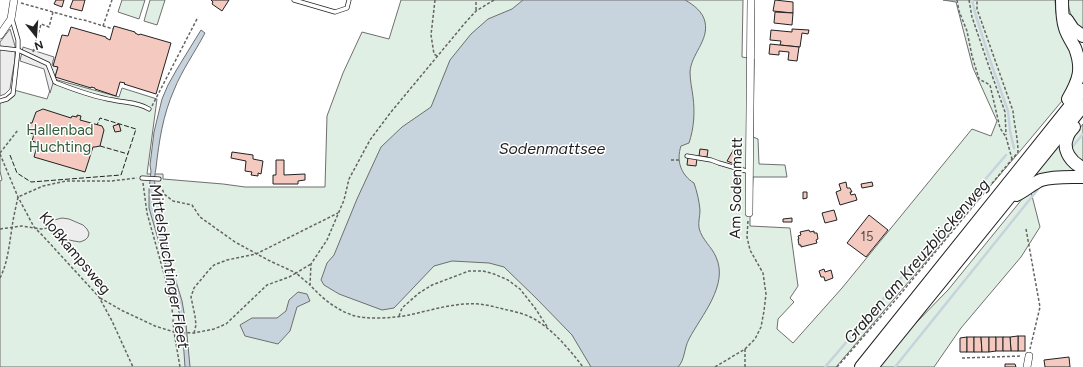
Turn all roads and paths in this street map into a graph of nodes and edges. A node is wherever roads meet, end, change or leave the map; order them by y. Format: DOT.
graph roads {
  1 [pos="14,0"];
  2 [pos="112,0"];
  3 [pos="294,0"];
  4 [pos="349,0"];
  5 [pos="435,0"];
  6 [pos="476,0"];
  7 [pos="494,0"];
  8 [pos="751,0"];
  9 [pos="957,0"];
  10 [pos="969,0"];
  11 [pos="977,0"];
  12 [pos="1062,0"];
  13 [pos="476,11"];
  14 [pos="53,12"];
  15 [pos="1063,14"];
  16 [pos="198,17"];
  17 [pos="11,19"];
  18 [pos="103,26"];
  19 [pos="114,29"];
  20 [pos="0,35"];
  21 [pos="1083,36"];
  22 [pos="0,48"];
  23 [pos="18,50"];
  24 [pos="32,55"];
  25 [pos="438,57"];
  26 [pos="1083,90"];
  27 [pos="0,101"];
  28 [pos="1083,106"];
  29 [pos="149,109"];
  30 [pos="1083,111"];
  31 [pos="1052,128"];
  32 [pos="18,130"];
  33 [pos="1006,137"];
  34 [pos="0,154"];
  35 [pos="687,156"];
  36 [pos="1012,158"];
  37 [pos="671,160"];
  38 [pos="679,160"];
  39 [pos="1083,168"];
  40 [pos="750,172"];
  41 [pos="1083,177"];
  42 [pos="142,178"];
  43 [pos="159,180"];
  44 [pos="18,197"];
  45 [pos="1008,199"];
  46 [pos="339,212"];
  47 [pos="749,213"];
  48 [pos="34,227"];
  49 [pos="12,228"];
  50 [pos="48,228"];
  51 [pos="0,229"];
  52 [pos="1026,229"];
  53 [pos="256,254"];
  54 [pos="312,264"];
  55 [pos="296,273"];
  56 [pos="0,278"];
  57 [pos="310,285"];
  58 [pos="98,297"];
  59 [pos="399,316"];
  60 [pos="549,330"];
  61 [pos="174,332"];
  62 [pos="194,333"];
  63 [pos="745,349"];
  64 [pos="1028,356"];
  65 [pos="962,358"];
  66 [pos="866,365"];
  67 [pos="133,367"];
  68 [pos="180,367"];
  69 [pos="583,367"];
  70 [pos="715,367"];
  71 [pos="745,367"];
  72 [pos="837,367"];
  73 [pos="1027,367"];
  1 -- 14 [label="path"];
  1 -- 17 [label="street"];
  2 -- 18 [label="path"];
  3 -- 4 [label="lane"];
  5 -- 25 [label="path"];
  6 -- 13 [label="path"];
  7 -- 13 [label="path"];
  8 -- 40 [label="street, Am Sodenmatt"];
  9 -- 33 [label="path"];
  10 -- 33 [label="path"];
  11 -- 36 [label="path"];
  12 -- 15 [label="highway"];
  13 -- 25 [label="path"];
  14 -- 18 [label="path"];
  14 -- 24 [label="path"];
  15 -- 21 [label="highway"];
  15 -- 31 [label="highway"];
  16 -- 29 [label="path"];
  17 -- 20 [label="street"];
  17 -- 23 [label="lane"];
  18 -- 19 [label="path"];
  22 -- 23 [label="lane"];
  23 -- 24 [label="lane"];
  23 -- 27 [label="lane"];
  24 -- 29 [label="lane"];
  25 -- 46 [label="path"];
  26 -- 31 [label="highway"];
  28 -- 45 [label="highway"];
  30 -- 39 [label="highway"];
  31 -- 66 [label="highway"];
  32 -- 34 [label="path"];
  33 -- 36 [label="path"];
  34 -- 44 [label="path, Kloßkampsweg"];
  35 -- 40 [label="lane"];
  36 -- 72 [label="path"];
  37 -- 38 [label="path"];
  40 -- 47 [label="street, Am Sodenmatt"];
  41 -- 45 [label="highway"];
  42 -- 43 [label="lane"];
  42 -- 44 [label="path"];
  42 -- 61 [label="path"];
  43 -- 53 [label="path"];
  44 -- 48 [label="path, Kloßkampsweg"];
  44 -- 49 [label="path"];
  45 -- 66 [label="highway"];
  46 -- 53 [label="path"];
  46 -- 54 [label="path"];
  47 -- 63 [label="path, Am Sodenmatt"];
  48 -- 49 [label="path"];
  48 -- 50 [label="path"];
  48 -- 58 [label="path, Kloßkampsweg"];
  49 -- 51 [label="path"];
  49 -- 56 [label="path"];
  52 -- 64 [label="path"];
  53 -- 55 [label="path"];
  53 -- 62 [label="path"];
  54 -- 55 [label="path"];
  54 -- 57 [label="path"];
  55 -- 57 [label="path"];
  55 -- 62 [label="path"];
  57 -- 59 [label="path"];
  58 -- 61 [label="path"];
  58 -- 67 [label="path, Kloßkampsweg"];
  59 -- 60 [label="path"];
  59 -- 60 [label="path"];
  60 -- 69 [label="path"];
  61 -- 62 [label="path"];
  61 -- 68 [label="path"];
  63 -- 70 [label="path, Am Sodenmatt"];
  63 -- 71 [label="path"];
  64 -- 65 [label="path"];
  64 -- 73 [label="street"];
}
